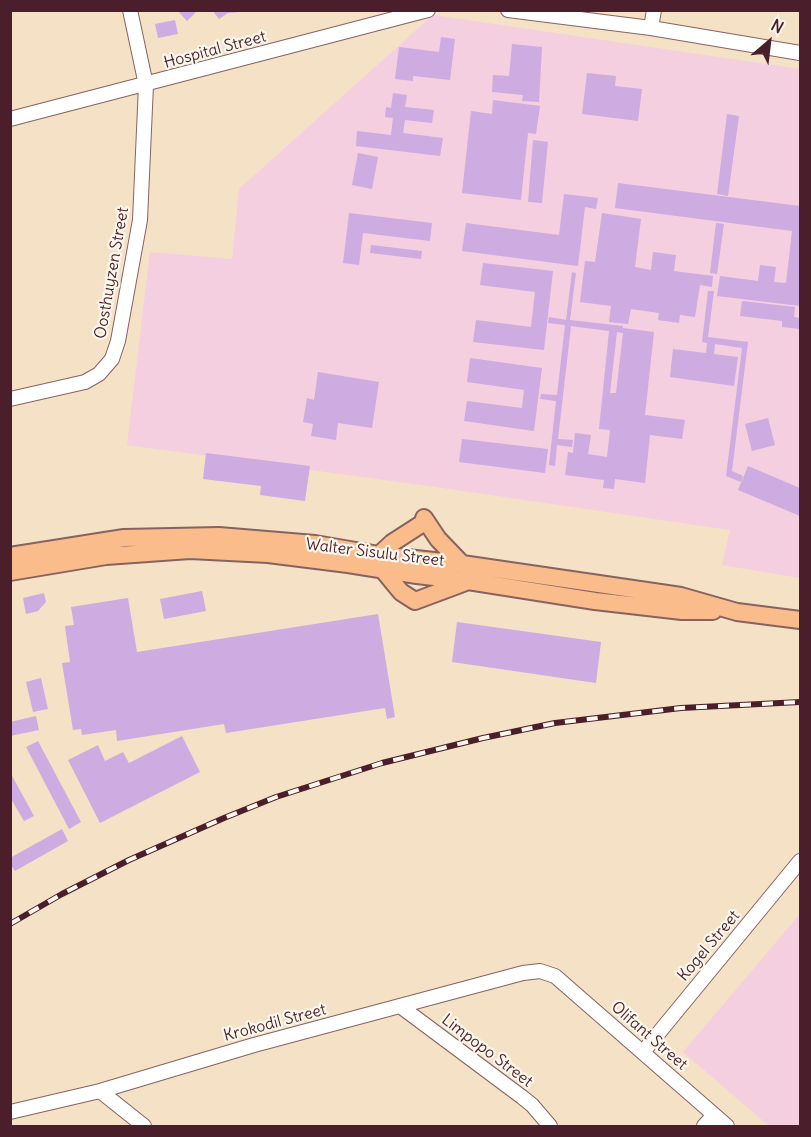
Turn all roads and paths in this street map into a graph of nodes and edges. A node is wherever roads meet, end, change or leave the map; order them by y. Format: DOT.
graph roads {
  1 [pos="129,10"];
  2 [pos="428,10"];
  3 [pos="508,10"];
  4 [pos="654,10"];
  5 [pos="651,28"];
  6 [pos="801,53"];
  7 [pos="146,85"];
  8 [pos="10,119"];
  9 [pos="10,399"];
  10 [pos="10,556"];
  11 [pos="381,562"];
  12 [pos="462,564"];
  13 [pos="10,572"];
  14 [pos="468,581"];
  15 [pos="737,612"];
  16 [pos="801,621"];
  17 [pos="801,861"];
  18 [pos="548,973"];
  19 [pos="400,1006"];
  20 [pos="643,1052"];
  21 [pos="100,1091"];
  22 [pos="10,1112"];
  23 [pos="714,1115"];
  24 [pos="144,1126"];
  25 [pos="549,1126"];
  26 [pos="704,1126"];
  27 [pos="727,1126"];
  1 -- 7 [label="street, Oosthuyzen Street"];
  2 -- 7 [label="street, Hospital Street"];
  3 -- 5 [label="street"];
  4 -- 5 [label="street"];
  5 -- 6 [label="street"];
  7 -- 8 [label="street, Hospital Street"];
  7 -- 9 [label="street, Oosthuyzen Street"];
  10 -- 11 [label="main road, Walter Sisulu Street"];
  11 -- 12 [label="main road, Walter Sisulu Street"];
  11 -- 12 [label="main road"];
  11 -- 13 [label="main road, Walter Sisulu Street"];
  11 -- 14 [label="main road, Walter Sisulu Street"];
  11 -- 14 [label="main road"];
  12 -- 15 [label="main road, Walter Sisulu Street"];
  14 -- 15 [label="main road, Walter Sisulu Street"];
  15 -- 16 [label="main road, Walter Sisulu Street"];
  17 -- 20 [label="street, Kogel Street"];
  18 -- 19 [label="street, Krokodil Street"];
  18 -- 20 [label="street, Olifant Street"];
  19 -- 21 [label="street, Krokodil Street"];
  19 -- 25 [label="street, Limpopo Street"];
  20 -- 23 [label="street, Olifant Street"];
  21 -- 22 [label="street, Krokodil Street"];
  21 -- 24 [label="street"];
  23 -- 26 [label="street"];
  23 -- 27 [label="street, Olifant Street"];
}
